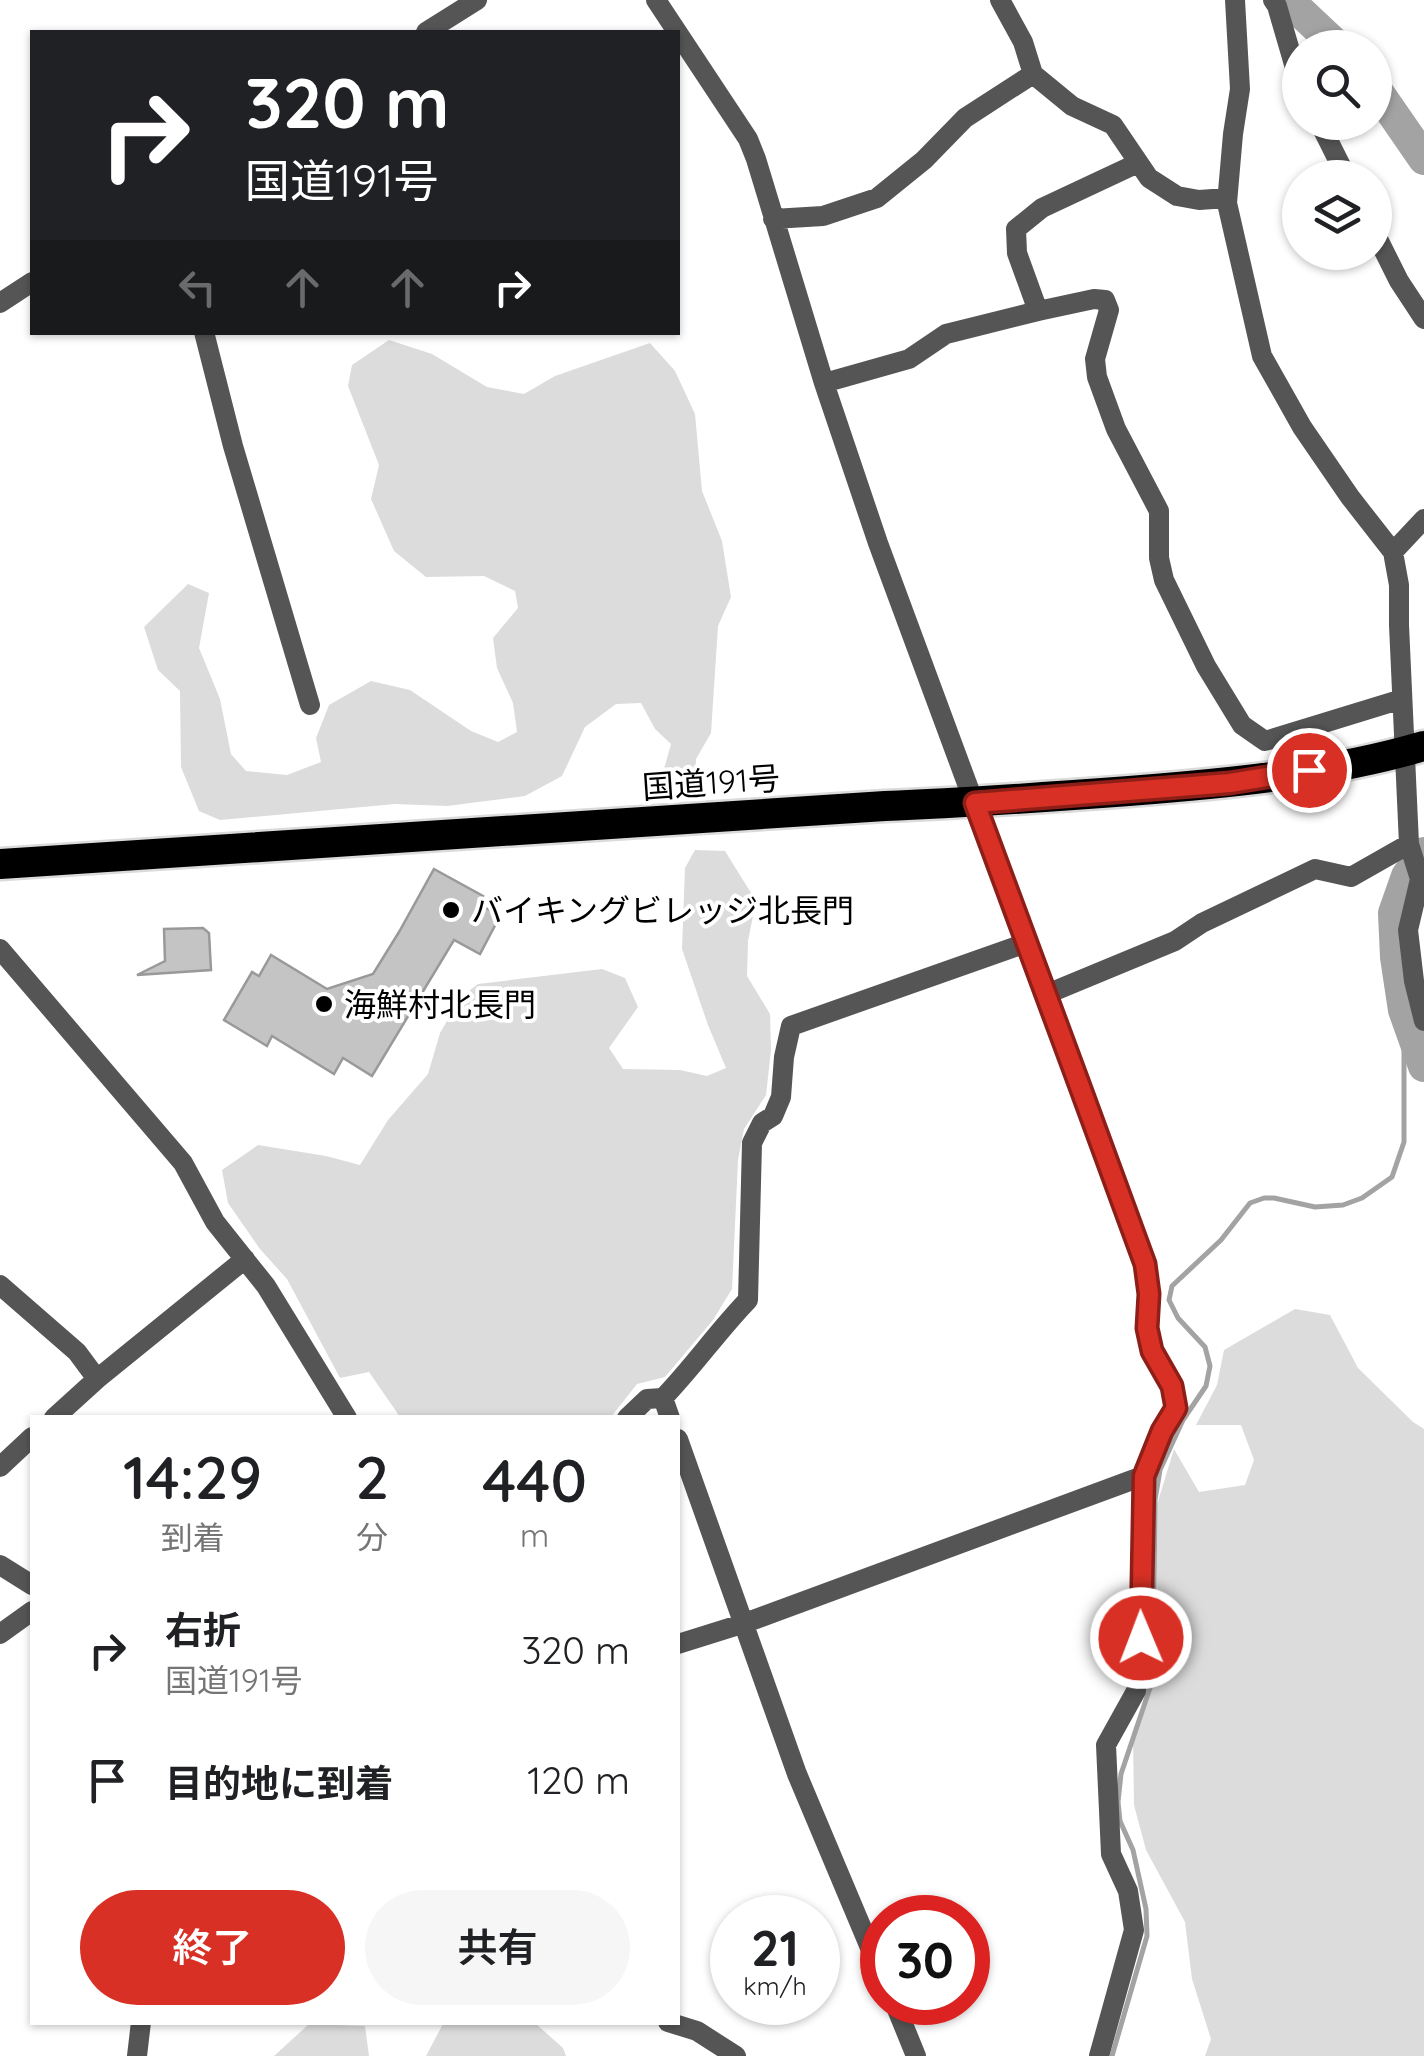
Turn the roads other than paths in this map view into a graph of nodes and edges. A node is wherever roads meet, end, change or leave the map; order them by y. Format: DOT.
graph roads {
  1 [pos="476,0"];
  2 [pos="656,0"];
  3 [pos="1000,0"];
  4 [pos="1234,0"];
  5 [pos="1273,0"];
  6 [pos="429,30"];
  7 [pos="676,30"];
  8 [pos="1285,30"];
  9 [pos="680,36"];
  10 [pos="1032,74"];
  11 [pos="1138,163"];
  12 [pos="1227,198"];
  13 [pos="773,219"];
  14 [pos="1392,267"];
  15 [pos="30,283"];
  16 [pos="0,303"];
  17 [pos="1038,311"];
  18 [pos="1424,319"];
  19 [pos="205,335"];
  20 [pos="824,383"];
  21 [pos="1424,519"];
  22 [pos="1392,552"];
  23 [pos="1402,700"];
  24 [pos="310,706"];
  25 [pos="1414,749"];
  26 [pos="975,803"];
  27 [pos="1413,856"];
  28 [pos="0,864"];
  29 [pos="1026,943"];
  30 [pos="1,954"];
  31 [pos="1047,994"];
  32 [pos="1424,1021"];
  33 [pos="244,1259"];
  34 [pos="0,1285"];
  35 [pos="96,1379"];
  36 [pos="666,1408"];
  37 [pos="57,1415"];
  38 [pos="345,1415"];
  39 [pos="630,1415"];
  40 [pos="30,1440"];
  41 [pos="680,1445"];
  42 [pos="0,1467"];
  43 [pos="1144,1476"];
  44 [pos="0,1565"];
  45 [pos="30,1583"];
  46 [pos="30,1612"];
  47 [pos="744,1623"];
  48 [pos="0,1634"];
  49 [pos="680,1643"];
  50 [pos="860,1924"];
  51 [pos="141,2025"];
  52 [pos="678,2025"];
  53 [pos="903,2025"];
  54 [pos="136,2056"];
  55 [pos="736,2056"];
  56 [pos="916,2056"];
  57 [pos="1099,2056"];
  1 -- 6 [label="street"];
  2 -- 7 [label="street"];
  3 -- 10 [label="street"];
  4 -- 12 [label="street"];
  5 -- 8 [label="street"];
  9 -- 13 [label="street"];
  10 -- 11 [label="street"];
  10 -- 13 [label="street"];
  11 -- 12 [label="street"];
  11 -- 17 [label="street"];
  12 -- 22 [label="street"];
  13 -- 20 [label="street"];
  14 -- 18 [label="street"];
  15 -- 16 [label="street"];
  17 -- 20 [label="street"];
  17 -- 23 [label="street"];
  19 -- 24 [label="street"];
  20 -- 26 [label="street"];
  21 -- 22 [label="street"];
  22 -- 23 [label="street"];
  23 -- 25 [label="street"];
  25 -- 26 [label="highway, 国道191号"];
  25 -- 27 [label="street"];
  26 -- 28 [label="highway, 国道191号"];
  26 -- 29 [label="street"];
  27 -- 31 [label="street"];
  27 -- 32 [label="street"];
  29 -- 31 [label="street"];
  29 -- 36 [label="street"];
  30 -- 33 [label="street"];
  31 -- 43 [label="street"];
  33 -- 35 [label="street"];
  33 -- 38 [label="street"];
  34 -- 35 [label="street"];
  35 -- 37 [label="street"];
  36 -- 39 [label="street"];
  40 -- 42 [label="street"];
  41 -- 47 [label="street"];
  43 -- 47 [label="street"];
  43 -- 57 [label="street"];
  44 -- 45 [label="street"];
  46 -- 48 [label="street"];
  47 -- 49 [label="street"];
  47 -- 50 [label="street"];
  51 -- 54 [label="street"];
  52 -- 55 [label="street"];
  53 -- 56 [label="street"];
}
